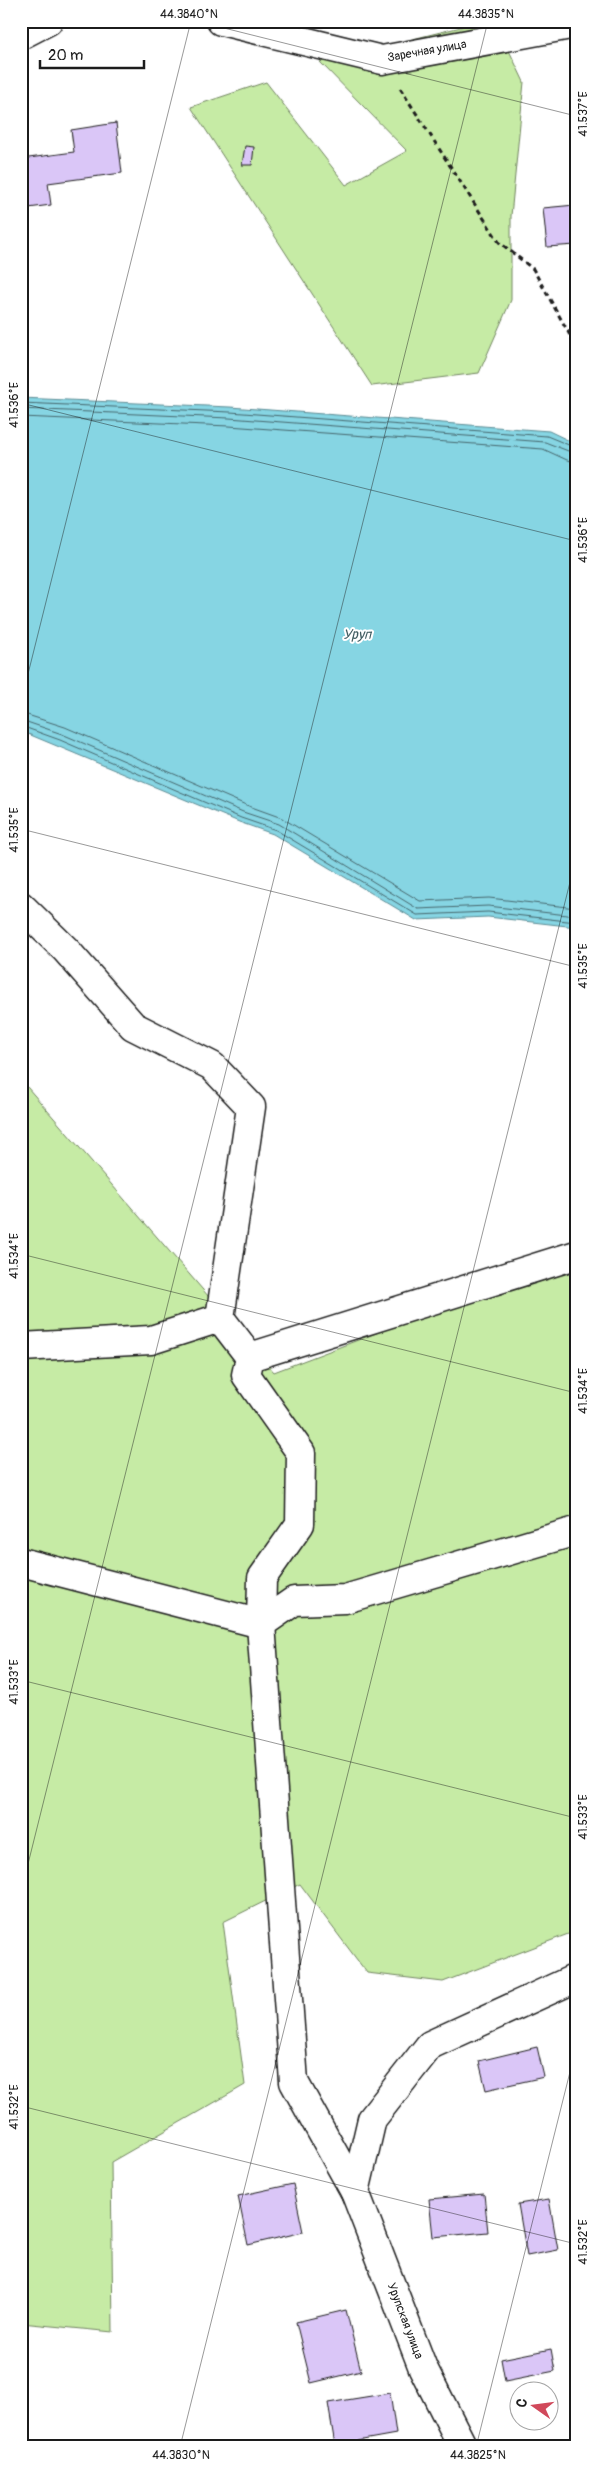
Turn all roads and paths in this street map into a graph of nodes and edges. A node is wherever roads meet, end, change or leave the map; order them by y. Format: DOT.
graph roads {
  1 [pos="48,21"];
  2 [pos="221,21"];
  3 [pos="576,24"];
  4 [pos="21,35"];
  5 [pos="382,60"];
  6 [pos="576,346"];
  7 [pos="21,906"];
  8 [pos="576,1255"];
  9 [pos="220,1318"];
  10 [pos="21,1348"];
  11 [pos="250,1357"];
  12 [pos="576,1531"];
  13 [pos="21,1562"];
  14 [pos="261,1624"];
  15 [pos="576,1978"];
  16 [pos="355,2192"];
  17 [pos="463,2447"];
  1 -- 4 [label="street"];
  2 -- 5 [label="street, Заречная улица"];
  3 -- 5 [label="street, Заречная улица"];
  5 -- 6 [label="path"];
  7 -- 9 [label="street"];
  8 -- 11 [label="street"];
  9 -- 10 [label="street"];
  9 -- 11 [label="street"];
  11 -- 14 [label="street, Урупская улица"];
  12 -- 14 [label="street"];
  13 -- 14 [label="street"];
  14 -- 16 [label="street, Урупская улица"];
  15 -- 16 [label="street"];
  16 -- 17 [label="street, Урупская улица"];
}
